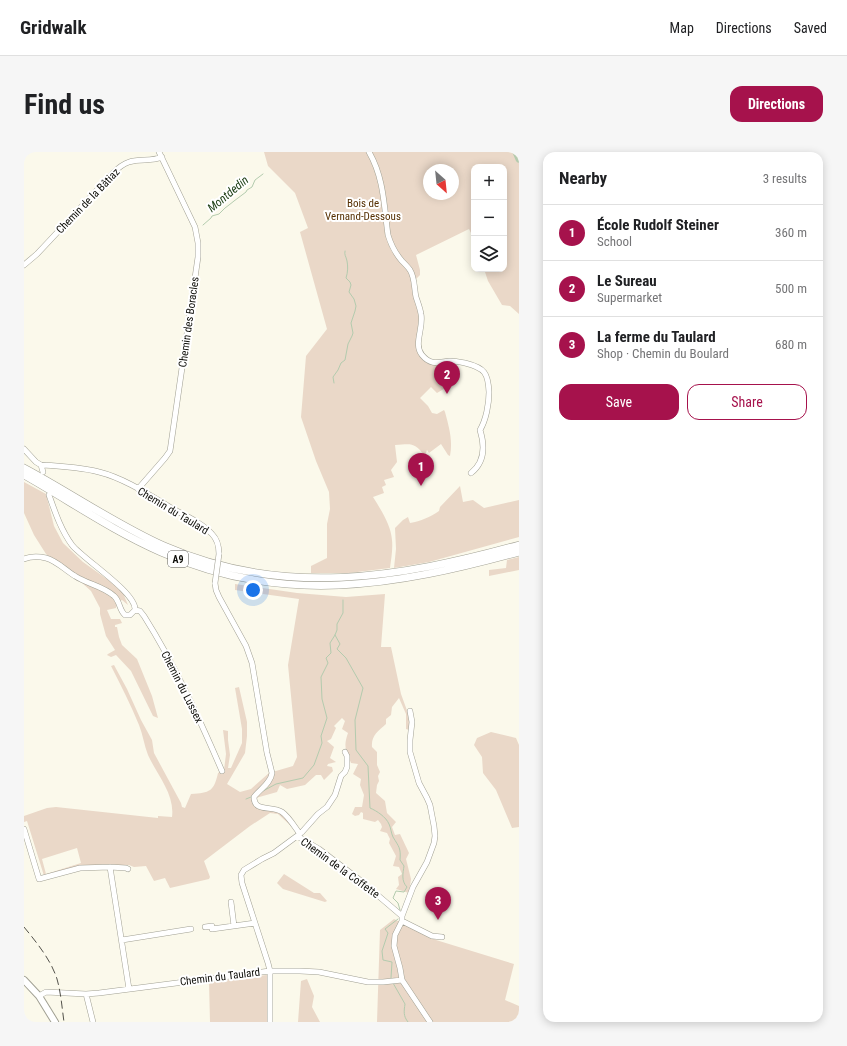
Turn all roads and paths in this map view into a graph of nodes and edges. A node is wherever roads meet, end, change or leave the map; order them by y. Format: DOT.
graph roads {
  1 [pos="369,152"];
  2 [pos="160,154"];
  3 [pos="24,265"];
  4 [pos="24,449"];
  5 [pos="41,465"];
  6 [pos="24,468"];
  7 [pos="43,472"];
  8 [pos="471,473"];
  9 [pos="24,476"];
  10 [pos="138,490"];
  11 [pos="49,495"];
  12 [pos="519,545"];
  13 [pos="519,552"];
  14 [pos="24,558"];
  15 [pos="396,576"];
  16 [pos="309,582"];
  17 [pos="135,610"];
  18 [pos="410,710"];
  19 [pos="261,716"];
  20 [pos="345,752"];
  21 [pos="222,771"];
  22 [pos="24,829"];
  23 [pos="298,835"];
  24 [pos="110,867"];
  25 [pos="128,869"];
  26 [pos="231,902"];
  27 [pos="402,918"];
  28 [pos="255,923"];
  29 [pos="234,926"];
  30 [pos="205,927"];
  31 [pos="191,930"];
  32 [pos="442,937"];
  33 [pos="122,940"];
  34 [pos="270,971"];
  35 [pos="24,980"];
  36 [pos="402,980"];
  37 [pos="129,988"];
  38 [pos="86,994"];
  39 [pos="39,996"];
  40 [pos="55,1022"];
  41 [pos="93,1022"];
  42 [pos="270,1022"];
  43 [pos="430,1022"];
  1 -- 8 [label="street"];
  2 -- 3 [label="street, Chemin de la Bâtiaz"];
  2 -- 10 [label="street, Chemin des Boracles"];
  4 -- 5 [label="street"];
  5 -- 7 [label="street"];
  5 -- 10 [label="street, Chemin du Taulard"];
  6 -- 16 [label="highway, A9"];
  9 -- 16 [label="highway, A9"];
  10 -- 19 [label="street, Chemin du Taulard, bridge"];
  11 -- 17 [label="street, Chemin du Lussex"];
  12 -- 15 [label="highway, A9"];
  13 -- 15 [label="highway, A9"];
  14 -- 17 [label="street"];
  15 -- 16 [label="highway, A9"];
  17 -- 21 [label="street, Chemin du Lussex"];
  18 -- 27 [label="street"];
  19 -- 23 [label="street, Chemin de la Coffette"];
  20 -- 23 [label="street"];
  22 -- 24 [label="street"];
  23 -- 27 [label="street, Chemin de la Coffette"];
  23 -- 28 [label="street"];
  24 -- 25 [label="street"];
  24 -- 33 [label="street"];
  26 -- 29 [label="street"];
  27 -- 32 [label="street, Chemin de la Coffette"];
  27 -- 36 [label="street"];
  28 -- 29 [label="street"];
  28 -- 34 [label="street"];
  29 -- 30 [label="street"];
  31 -- 33 [label="street"];
  33 -- 37 [label="street"];
  34 -- 36 [label="street, Chemin du Taulard"];
  34 -- 37 [label="street, Chemin du Taulard"];
  34 -- 42 [label="street"];
  35 -- 39 [label="main road"];
  36 -- 43 [label="street"];
  37 -- 38 [label="street, Chemin du Taulard"];
  38 -- 39 [label="street, Chemin du Taulard"];
  38 -- 41 [label="street"];
  39 -- 40 [label="main road"];
}
